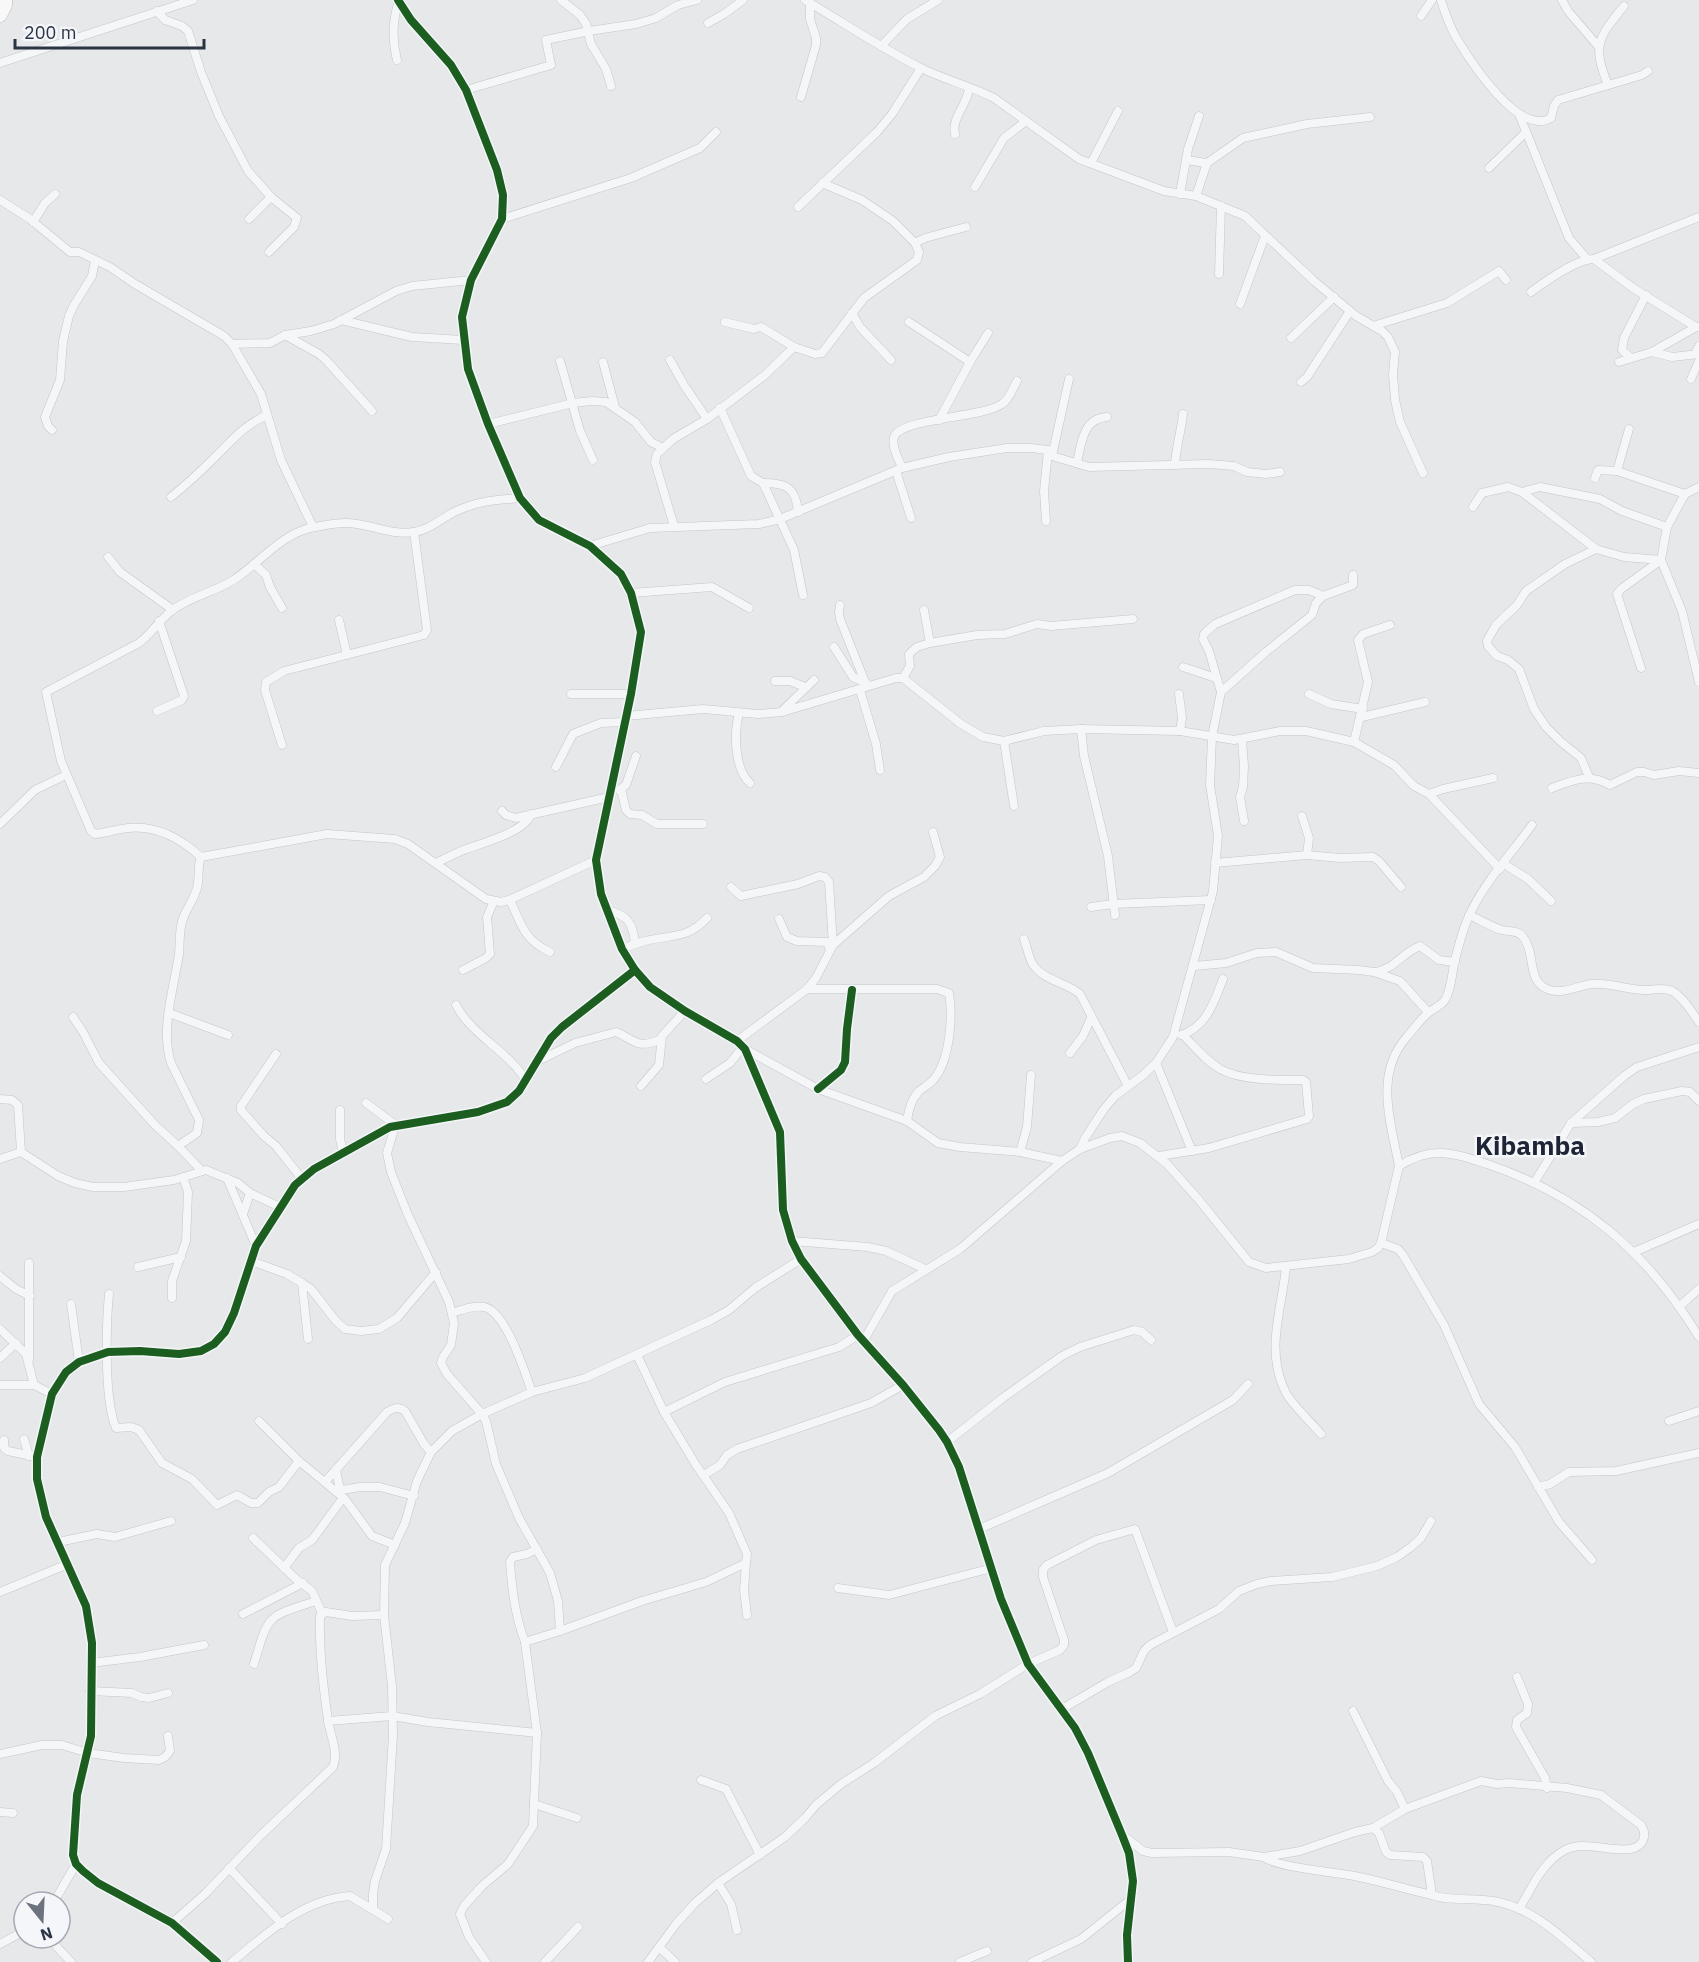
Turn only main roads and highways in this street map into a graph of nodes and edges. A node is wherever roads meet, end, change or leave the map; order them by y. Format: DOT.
graph roads {
  1 [pos="6,0"];
  2 [pos="0,15"];
  1 -- 2 [label="highway"];
}
